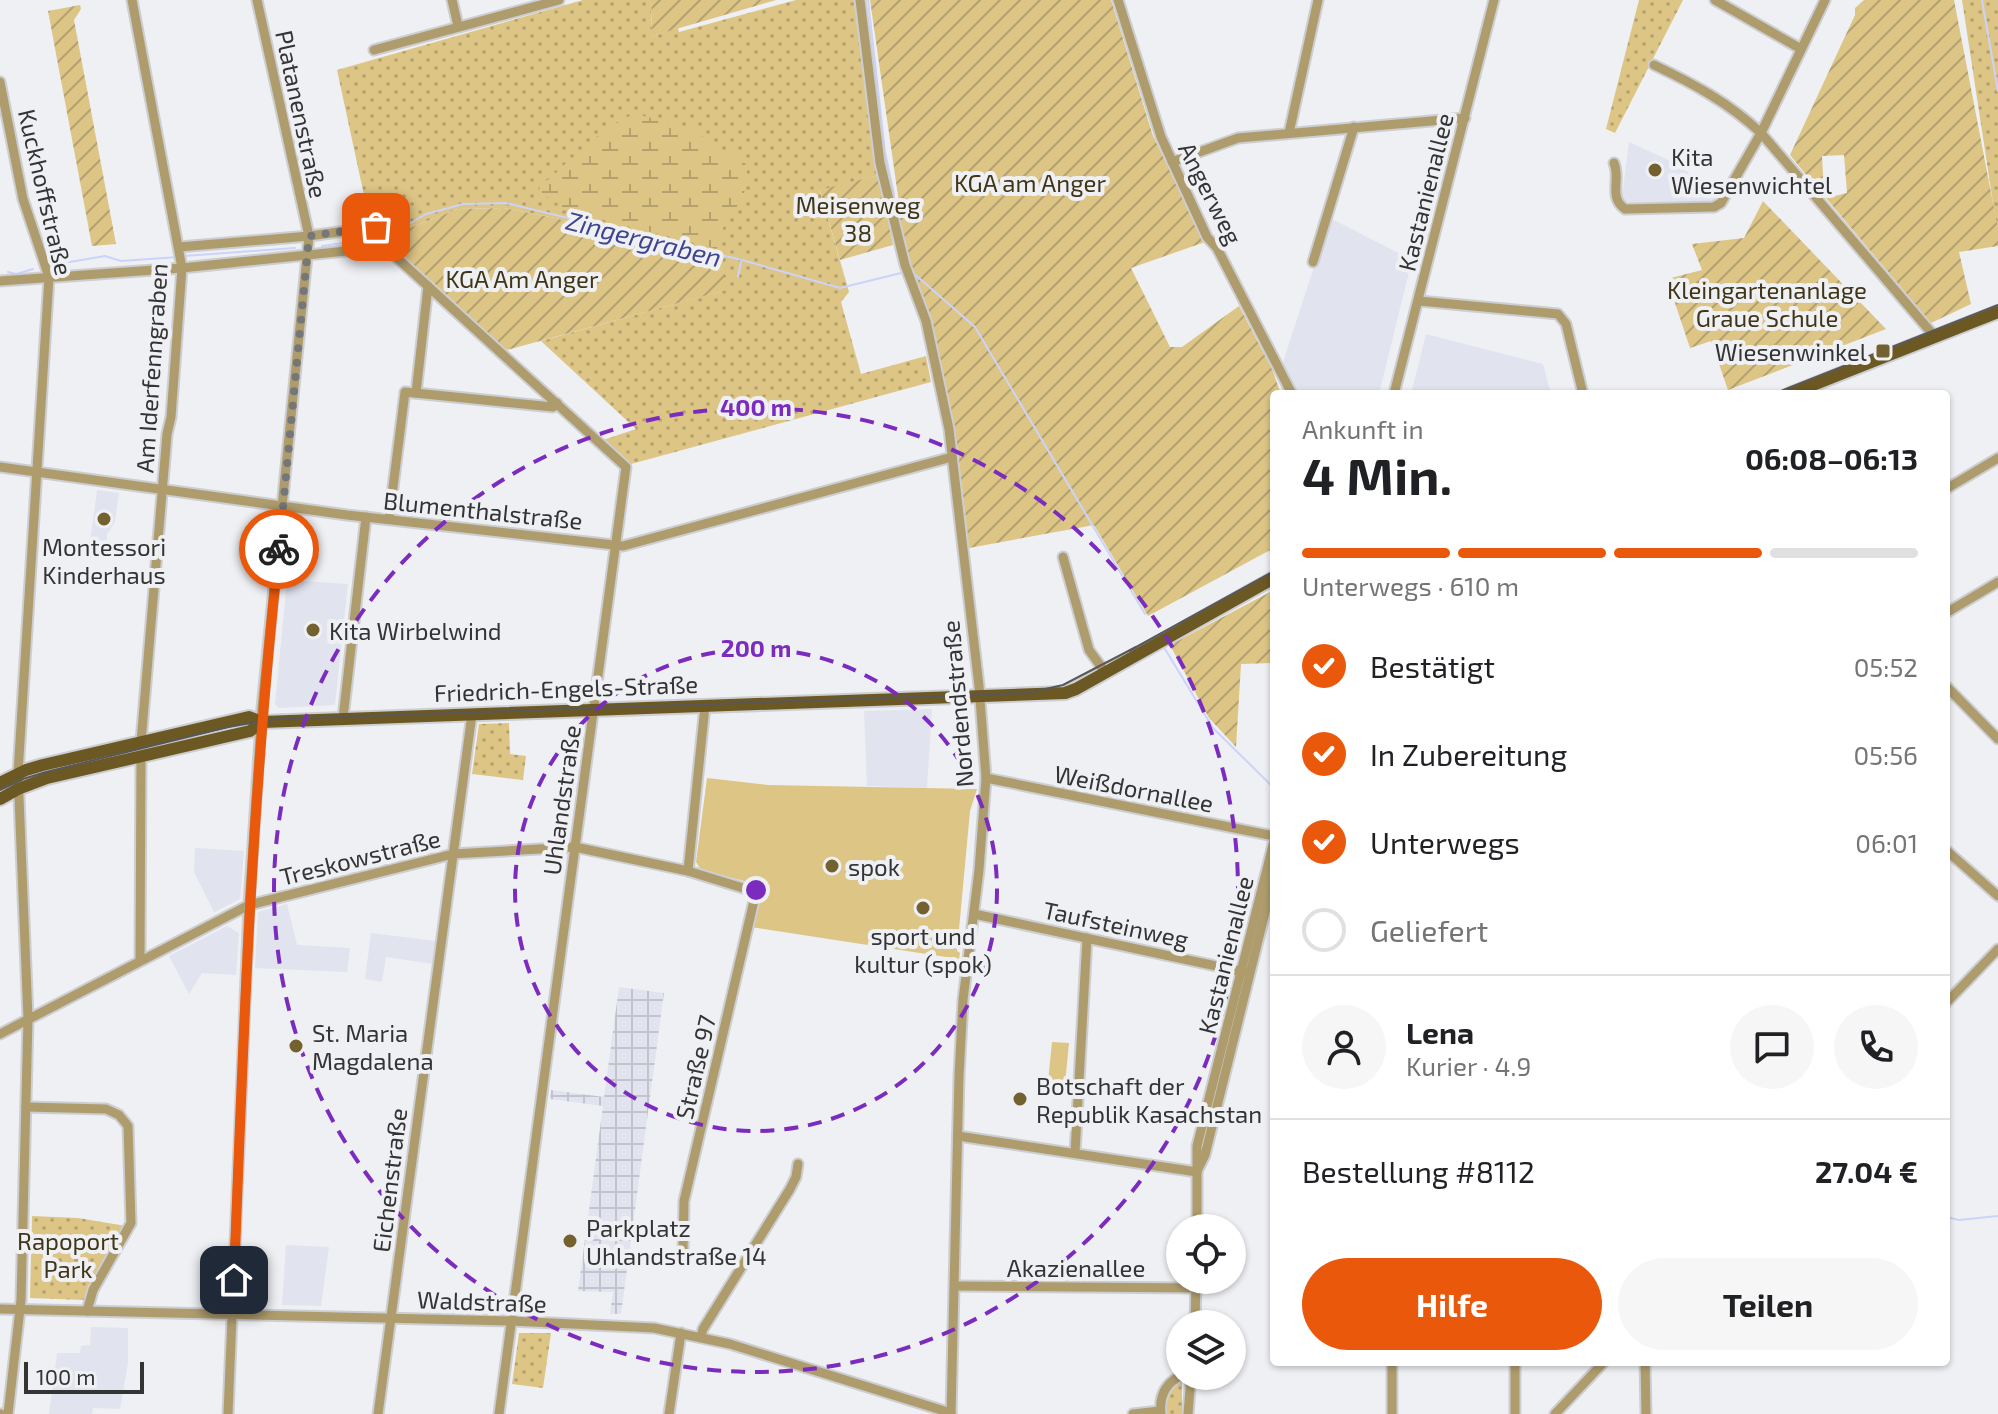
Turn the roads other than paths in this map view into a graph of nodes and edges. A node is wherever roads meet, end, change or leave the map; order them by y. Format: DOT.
graph roads {
  1 [pos="132,0"];
  2 [pos="257,0"];
  3 [pos="452,0"];
  4 [pos="559,0"];
  5 [pos="860,0"];
  6 [pos="1118,0"];
  7 [pos="1318,0"];
  8 [pos="1494,0"];
  9 [pos="1715,0"];
  10 [pos="1825,0"];
  11 [pos="458,26"];
  12 [pos="1801,49"];
  13 [pos="374,50"];
  14 [pos="1654,65"];
  15 [pos="0,82"];
  16 [pos="1465,118"];
  17 [pos="1354,127"];
  18 [pos="1289,133"];
  19 [pos="1761,133"];
  20 [pos="1172,162"];
  21 [pos="1614,163"];
  22 [pos="309,236"];
  23 [pos="384,245"];
  24 [pos="180,257"];
  25 [pos="308,257"];
  26 [pos="1313,262"];
  27 [pos="49,277"];
  28 [pos="0,281"];
  29 [pos="428,286"];
  30 [pos="1419,301"];
  31 [pos="1998,312"];
  32 [pos="1935,337"];
  33 [pos="1290,390"];
  34 [pos="1395,390"];
  35 [pos="1582,390"];
  36 [pos="1800,390"];
  37 [pos="416,393"];
  38 [pos="557,403"];
  39 [pos="952,457"];
  40 [pos="1998,458"];
  41 [pos="0,467"];
  42 [pos="36,473"];
  43 [pos="1950,487"];
  44 [pos="162,490"];
  45 [pos="284,507"];
  46 [pos="366,517"];
  47 [pos="389,519"];
  48 [pos="616,545"];
  49 [pos="1063,557"];
  50 [pos="1270,580"];
  51 [pos="1996,586"];
  52 [pos="1950,611"];
  53 [pos="1105,672"];
  54 [pos="1950,690"];
  55 [pos="979,696"];
  56 [pos="705,706"];
  57 [pos="593,710"];
  58 [pos="472,714"];
  59 [pos="343,718"];
  60 [pos="262,722"];
  61 [pos="1998,739"];
  62 [pos="141,749"];
  63 [pos="18,773"];
  64 [pos="986,778"];
  65 [pos="0,783"];
  66 [pos="18,789"];
  67 [pos="0,799"];
  68 [pos="1270,838"];
  69 [pos="575,847"];
  70 [pos="453,854"];
  71 [pos="1950,854"];
  72 [pos="1270,857"];
  73 [pos="688,871"];
  74 [pos="1270,889"];
  75 [pos="756,892"];
  76 [pos="1998,896"];
  77 [pos="249,905"];
  78 [pos="974,914"];
  79 [pos="1087,938"];
  80 [pos="1998,949"];
  81 [pos="140,960"];
  82 [pos="1245,973"];
  83 [pos="1950,997"];
  84 [pos="28,1018"];
  85 [pos="0,1034"];
  86 [pos="26,1107"];
  87 [pos="958,1136"];
  88 [pos="1075,1153"];
  89 [pos="798,1164"];
  90 [pos="1197,1172"];
  91 [pos="1197,1214"];
  92 [pos="683,1251"];
  93 [pos="1166,1284"];
  94 [pos="955,1286"];
  95 [pos="0,1309"];
  96 [pos="20,1309"];
  97 [pos="87,1311"];
  98 [pos="232,1314"];
  99 [pos="391,1319"];
  100 [pos="511,1321"];
  101 [pos="681,1333"];
  102 [pos="701,1337"];
  103 [pos="1392,1366"];
  104 [pos="1515,1366"];
  105 [pos="1600,1366"];
  106 [pos="1645,1366"];
  107 [pos="1166,1388"];
  108 [pos="1190,1390"];
  109 [pos="1160,1412"];
  110 [pos="8,1414"];
  111 [pos="228,1414"];
  112 [pos="378,1414"];
  113 [pos="499,1414"];
  114 [pos="669,1414"];
  115 [pos="951,1414"];
  116 [pos="1133,1414"];
  117 [pos="1188,1414"];
  118 [pos="1392,1414"];
  119 [pos="1515,1414"];
  120 [pos="1555,1414"];
  121 [pos="1646,1414"];
  1 -- 24 [label="street, Am Iderfenngraben"];
  2 -- 22 [label="street, Platanenstraße"];
  3 -- 11 [label="street"];
  4 -- 11 [label="street"];
  5 -- 39 [label="street, Nordendstraße"];
  6 -- 20 [label="street, Angerweg"];
  7 -- 18 [label="street"];
  8 -- 16 [label="street, Kastanienallee"];
  9 -- 12 [label="street"];
  10 -- 12 [label="street"];
  11 -- 13 [label="street"];
  12 -- 19 [label="street"];
  14 -- 19 [label="street"];
  15 -- 27 [label="street, Kuckhoffstraße"];
  16 -- 17 [label="street"];
  16 -- 30 [label="street, Kastanienallee"];
  17 -- 18 [label="street"];
  17 -- 26 [label="street"];
  18 -- 20 [label="street"];
  19 -- 21 [label="street"];
  19 -- 32 [label="street"];
  20 -- 33 [label="street, Angerweg"];
  22 -- 23 [label="street"];
  22 -- 24 [label="street"];
  22 -- 25 [label="street"];
  23 -- 25 [label="street"];
  23 -- 29 [label="street, Uhlandstraße"];
  24 -- 25 [label="street"];
  24 -- 27 [label="street"];
  24 -- 44 [label="street, Am Iderfenngraben"];
  25 -- 45 [label="street"];
  27 -- 28 [label="street"];
  27 -- 42 [label="street, Kuckhoffstraße"];
  29 -- 37 [label="street"];
  29 -- 38 [label="street, Uhlandstraße"];
  30 -- 34 [label="street, Kastanienallee"];
  30 -- 35 [label="street"];
  31 -- 32 [label="main road"];
  32 -- 36 [label="main road"];
  37 -- 38 [label="street"];
  37 -- 47 [label="street"];
  38 -- 48 [label="street, Uhlandstraße"];
  39 -- 48 [label="street, Blumenthalstraße"];
  39 -- 55 [label="street, Nordendstraße"];
  40 -- 43 [label="street"];
  41 -- 42 [label="street, Blumenthalstraße"];
  42 -- 44 [label="street, Blumenthalstraße"];
  42 -- 63 [label="street, Kuckhoffstraße"];
  44 -- 45 [label="street, Blumenthalstraße"];
  44 -- 62 [label="street, Am Iderfenngraben"];
  45 -- 46 [label="street, Blumenthalstraße"];
  45 -- 60 [label="street"];
  46 -- 47 [label="street, Blumenthalstraße"];
  46 -- 59 [label="street"];
  47 -- 48 [label="street, Blumenthalstraße"];
  48 -- 57 [label="street, Uhlandstraße"];
  49 -- 53 [label="street"];
  50 -- 53 [label="main road, Friedrich-Engels-Straße"];
  51 -- 52 [label="street"];
  53 -- 55 [label="main road, Friedrich-Engels-Straße"];
  54 -- 61 [label="street"];
  55 -- 56 [label="main road, Friedrich-Engels-Straße"];
  55 -- 64 [label="street, Nordendstraße"];
  56 -- 57 [label="main road, Friedrich-Engels-Straße"];
  56 -- 73 [label="street"];
  57 -- 58 [label="main road, Friedrich-Engels-Straße"];
  57 -- 69 [label="street, Uhlandstraße"];
  58 -- 59 [label="main road, Friedrich-Engels-Straße"];
  58 -- 70 [label="street, Eichenstraße"];
  59 -- 60 [label="main road, Friedrich-Engels-Straße"];
  60 -- 62 [label="main road, Friedrich-Engels-Straße"];
  60 -- 77 [label="street"];
  62 -- 63 [label="main road, Friedrich-Engels-Straße"];
  62 -- 66 [label="main road, Friedrich-Engels-Straße"];
  62 -- 81 [label="street, Am Iderfenngraben"];
  63 -- 65 [label="main road, Friedrich-Engels-Straße"];
  63 -- 66 [label="street, Kuckhoffstraße"];
  64 -- 68 [label="street, Weißdornallee"];
  64 -- 78 [label="street, Nordendstraße"];
  66 -- 67 [label="main road, Friedrich-Engels-Straße"];
  66 -- 84 [label="street, Kuckhoffstraße"];
  69 -- 70 [label="street, Treskowstraße"];
  69 -- 73 [label="street, Treskowstraße"];
  69 -- 100 [label="street, Uhlandstraße"];
  70 -- 77 [label="street, Treskowstraße"];
  70 -- 99 [label="street, Eichenstraße"];
  71 -- 76 [label="street"];
  72 -- 82 [label="street, Kastanienallee"];
  73 -- 75 [label="street, Treskowstraße"];
  74 -- 82 [label="street, Kastanienallee"];
  75 -- 92 [label="street, Straße 97"];
  77 -- 81 [label="street, Treskowstraße"];
  77 -- 98 [label="street"];
  78 -- 79 [label="street, Taufsteinweg"];
  78 -- 87 [label="street, Nordendstraße"];
  79 -- 82 [label="street, Taufsteinweg"];
  79 -- 88 [label="street"];
  80 -- 83 [label="street"];
  81 -- 84 [label="street, Treskowstraße"];
  82 -- 90 [label="street, Kastanienallee"];
  84 -- 85 [label="street, Treskowstraße"];
  84 -- 86 [label="street, Kuckhoffstraße"];
  86 -- 96 [label="street, Kuckhoffstraße"];
  86 -- 97 [label="street"];
  87 -- 88 [label="street"];
  87 -- 94 [label="street, Nordendstraße"];
  88 -- 90 [label="street"];
  89 -- 102 [label="street"];
  90 -- 91 [label="street, Kastanienallee"];
  93 -- 94 [label="street, Akazienallee"];
  94 -- 115 [label="street, Nordendstraße"];
  95 -- 96 [label="street, Waldstraße"];
  96 -- 97 [label="street, Waldstraße"];
  96 -- 110 [label="street, Kuckhoffstraße"];
  97 -- 98 [label="street, Waldstraße"];
  98 -- 99 [label="street, Waldstraße"];
  98 -- 111 [label="street"];
  99 -- 100 [label="street, Waldstraße"];
  99 -- 112 [label="street, Eichenstraße"];
  100 -- 101 [label="street, Waldstraße"];
  100 -- 113 [label="street, Uhlandstraße"];
  101 -- 102 [label="street, Waldstraße"];
  101 -- 114 [label="street"];
  102 -- 115 [label="street, Waldstraße"];
  103 -- 118 [label="street"];
  104 -- 119 [label="street"];
  105 -- 120 [label="street"];
  106 -- 121 [label="street"];
  107 -- 109 [label="street"];
  108 -- 117 [label="street"];
  109 -- 116 [label="street"];
}
